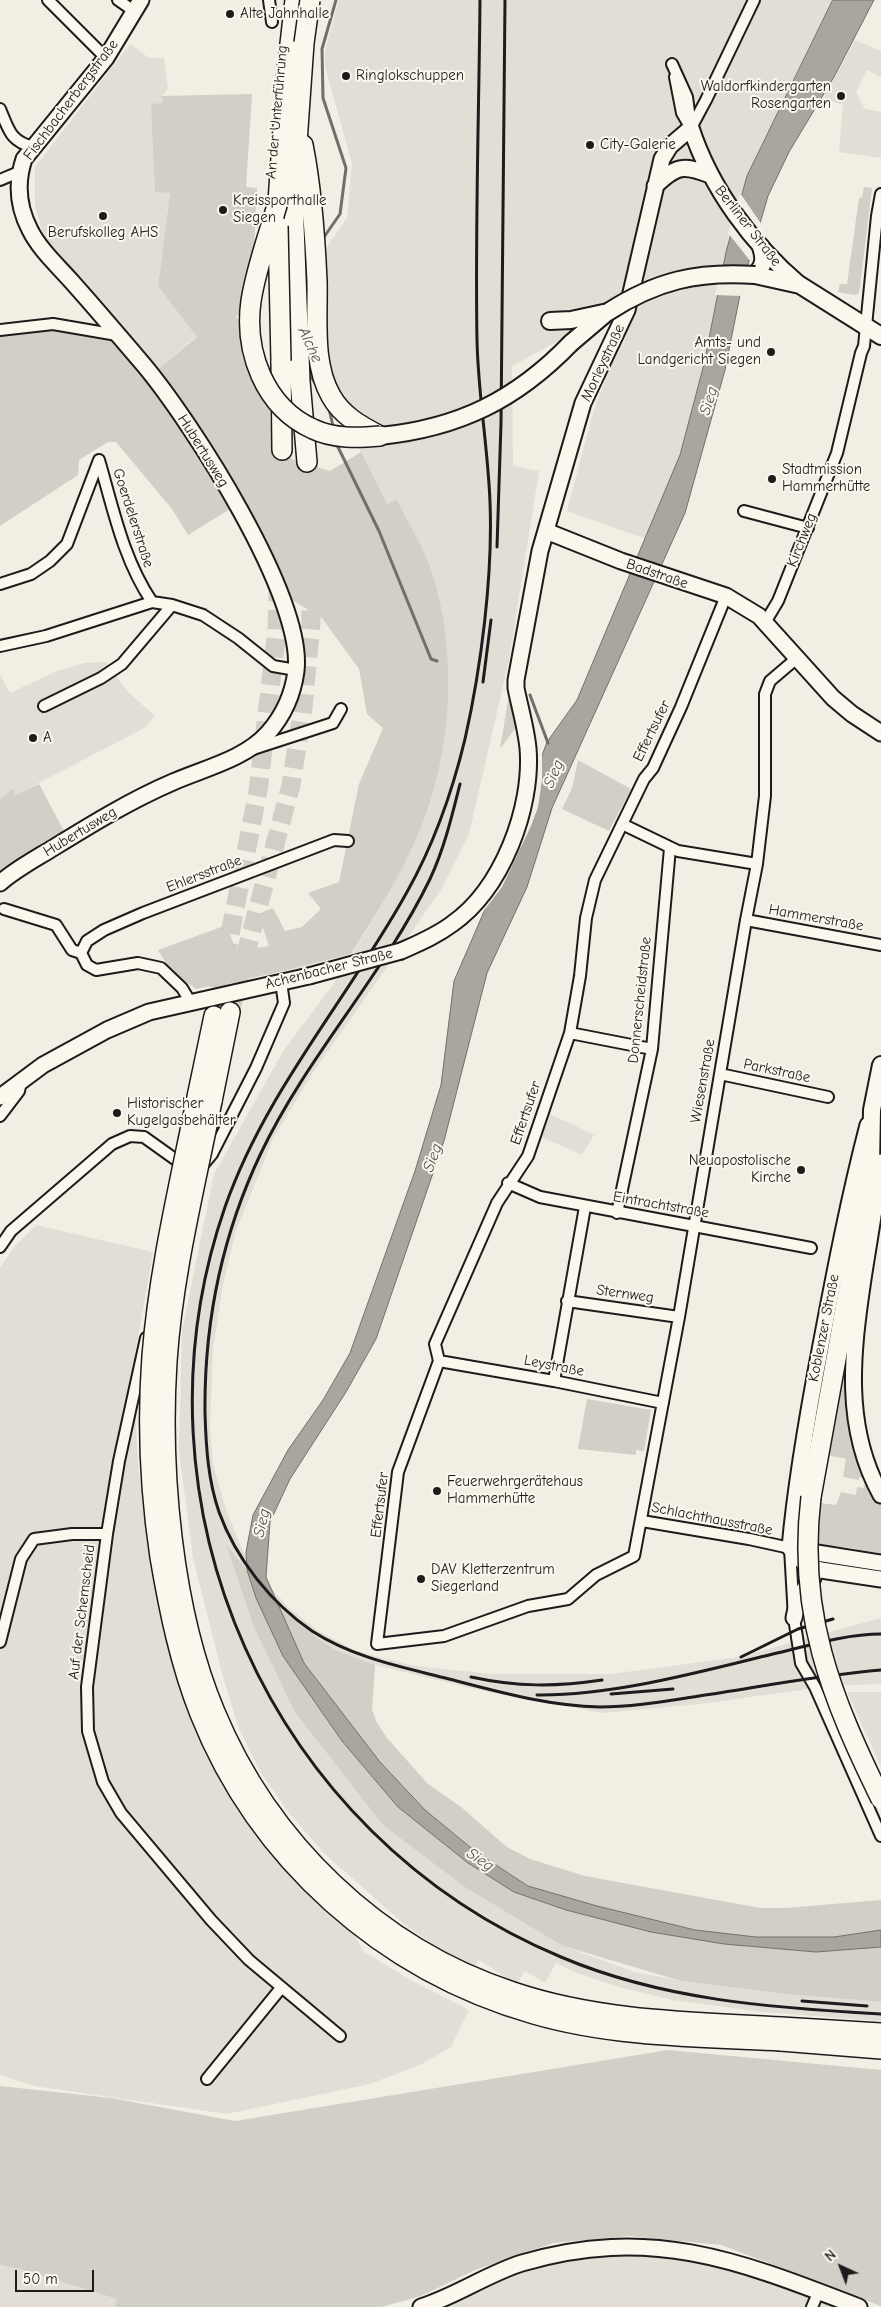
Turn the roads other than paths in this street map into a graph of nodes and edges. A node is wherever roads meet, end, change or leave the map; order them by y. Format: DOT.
graph roads {
  1 [pos="48,0"];
  2 [pos="118,0"];
  3 [pos="269,0"];
  4 [pos="295,0"];
  5 [pos="311,0"];
  6 [pos="754,0"];
  7 [pos="138,5"];
  8 [pos="272,22"];
  9 [pos="106,58"];
  10 [pos="674,67"];
  11 [pos="0,109"];
  12 [pos="298,119"];
  13 [pos="691,128"];
  14 [pos="33,147"];
  15 [pos="19,172"];
  16 [pos="710,175"];
  17 [pos="0,180"];
  18 [pos="654,187"];
  19 [pos="881,194"];
  20 [pos="278,202"];
  21 [pos="761,246"];
  22 [pos="754,275"];
  23 [pos="260,284"];
  24 [pos="800,285"];
  25 [pos="608,312"];
  26 [pos="550,320"];
  27 [pos="866,328"];
  28 [pos="0,330"];
  29 [pos="117,335"];
  30 [pos="881,336"];
  31 [pos="380,436"];
  32 [pos="282,450"];
  33 [pos="307,462"];
  34 [pos="744,511"];
  35 [pos="808,528"];
  36 [pos="546,531"];
  37 [pos="0,584"];
  38 [pos="726,596"];
  39 [pos="152,602"];
  40 [pos="172,605"];
  41 [pos="766,622"];
  42 [pos="2,647"];
  43 [pos="797,658"];
  44 [pos="296,670"];
  45 [pos="44,706"];
  46 [pos="341,709"];
  47 [pos="878,728"];
  48 [pos="245,752"];
  49 [pos="528,754"];
  50 [pos="622,824"];
  51 [pos="348,841"];
  52 [pos="670,848"];
  53 [pos="757,864"];
  54 [pos="0,883"];
  55 [pos="4,909"];
  56 [pos="746,920"];
  57 [pos="881,945"];
  58 [pos="81,953"];
  59 [pos="282,982"];
  60 [pos="191,1003"];
  61 [pos="222,1014"];
  62 [pos="570,1033"];
  63 [pos="652,1049"];
  64 [pos="881,1064"];
  65 [pos="720,1074"];
  66 [pos="21,1081"];
  67 [pos="0,1097"];
  68 [pos="828,1097"];
  69 [pos="872,1110"];
  70 [pos="0,1116"];
  71 [pos="881,1135"];
  72 [pos="876,1164"];
  73 [pos="190,1181"];
  74 [pos="508,1183"];
  75 [pos="585,1207"];
  76 [pos="617,1213"];
  77 [pos="694,1226"];
  78 [pos="0,1247"];
  79 [pos="811,1248"];
  80 [pos="567,1301"];
  81 [pos="679,1316"];
  82 [pos="439,1361"];
  83 [pos="554,1380"];
  84 [pos="663,1403"];
  85 [pos="881,1495"];
  86 [pos="642,1521"];
  87 [pos="108,1534"];
  88 [pos="790,1548"];
  89 [pos="881,1563"];
  90 [pos="821,1570"];
  91 [pos="881,1579"];
  92 [pos="794,1618"];
  93 [pos="0,1642"];
  94 [pos="377,1644"];
  95 [pos="881,1799"];
  96 [pos="881,1836"];
  97 [pos="281,1988"];
  98 [pos="881,2033"];
  99 [pos="781,2034"];
  100 [pos="340,2036"];
  101 [pos="881,2049"];
  102 [pos="207,2079"];
  103 [pos="819,2291"];
  104 [pos="421,2307"];
  105 [pos="812,2307"];
  106 [pos="859,2307"];
  1 -- 9 [label="street"];
  2 -- 7 [label="street, Fischbacherbergstraße"];
  3 -- 8 [label="street"];
  4 -- 20 [label="highway"];
  5 -- 12 [label="highway, bridge"];
  5 -- 23 [label="street, An der Unterführung"];
  6 -- 13 [label="street, Morleystraße"];
  7 -- 9 [label="main road, Fischbacherbergstraße"];
  9 -- 14 [label="main road, Fischbacherbergstraße"];
  10 -- 13 [label="street"];
  11 -- 14 [label="street"];
  12 -- 31 [label="highway"];
  12 -- 33 [label="highway"];
  13 -- 16 [label="main road, Berliner Straße"];
  13 -- 18 [label="main road, Morleystraße"];
  14 -- 15 [label="main road, Fischbacherbergstraße"];
  15 -- 17 [label="street, Fischbacherbergstraße"];
  15 -- 29 [label="main road, Hubertusweg"];
  16 -- 18 [label="main road"];
  16 -- 21 [label="main road, Berliner Straße"];
  18 -- 36 [label="main road, Morleystraße"];
  19 -- 27 [label="street, Kirchweg"];
  20 -- 31 [label="highway, bridge"];
  20 -- 32 [label="highway, bridge"];
  21 -- 22 [label="main road"];
  21 -- 24 [label="main road, Berliner Straße"];
  22 -- 24 [label="main road"];
  22 -- 25 [label="main road, bridge"];
  24 -- 27 [label="main road, Berliner Straße"];
  25 -- 26 [label="main road"];
  25 -- 31 [label="main road, bridge"];
  27 -- 30 [label="main road, Berliner Straße"];
  27 -- 35 [label="street, Kirchweg"];
  28 -- 29 [label="street"];
  29 -- 44 [label="main road, Hubertusweg"];
  34 -- 35 [label="street"];
  35 -- 41 [label="street, Kirchweg"];
  36 -- 38 [label="main road, Badstraße"];
  36 -- 49 [label="main road, Morleystraße"];
  37 -- 39 [label="street, Goerdelerstraße"];
  38 -- 41 [label="main road, Badstraße"];
  38 -- 50 [label="street, Effertsufer"];
  39 -- 40 [label="street"];
  39 -- 42 [label="street"];
  40 -- 44 [label="street"];
  40 -- 45 [label="street"];
  41 -- 43 [label="main road"];
  43 -- 47 [label="main road"];
  43 -- 53 [label="street, Wiesenstraße"];
  44 -- 48 [label="main road, Hubertusweg"];
  46 -- 48 [label="street, Hubertusweg"];
  48 -- 54 [label="main road, Hubertusweg"];
  49 -- 59 [label="main road, Achenbacher Straße, bridge"];
  50 -- 52 [label="street"];
  50 -- 62 [label="street, Effertsufer"];
  51 -- 58 [label="street, Ehlersstraße"];
  52 -- 53 [label="street"];
  52 -- 63 [label="street, Donnerscheidstraße"];
  53 -- 56 [label="street, Wiesenstraße"];
  55 -- 58 [label="street"];
  56 -- 57 [label="street, Hammerstraße"];
  56 -- 65 [label="street, Wiesenstraße"];
  58 -- 60 [label="street"];
  59 -- 60 [label="main road, Achenbacher Straße"];
  59 -- 73 [label="street"];
  60 -- 66 [label="main road, Achenbacher Straße"];
  61 -- 99 [label="highway, bridge"];
  62 -- 63 [label="street"];
  62 -- 74 [label="street, Effertsufer"];
  63 -- 76 [label="street, Donnerscheidstraße"];
  64 -- 69 [label="main road, Koblenzer Straße"];
  65 -- 68 [label="street, Parkstraße"];
  65 -- 77 [label="street, Wiesenstraße"];
  66 -- 67 [label="main road, Achenbacher Straße"];
  66 -- 70 [label="street, Achenbacher Straße"];
  69 -- 72 [label="main road, Koblenzer Straße"];
  69 -- 88 [label="main road, Koblenzer Straße"];
  71 -- 72 [label="main road, Koblenzer Straße"];
  72 -- 85 [label="main road, Koblenzer Straße"];
  72 -- 95 [label="highway, bridge"];
  73 -- 78 [label="street"];
  73 -- 87 [label="street, Auf der Schemscheid"];
  74 -- 75 [label="street, Eintrachtstraße"];
  74 -- 82 [label="street, Effertsufer"];
  75 -- 76 [label="street, Eintrachtstraße"];
  75 -- 80 [label="street"];
  76 -- 77 [label="street, Eintrachtstraße"];
  77 -- 79 [label="street, Eintrachtstraße"];
  77 -- 81 [label="street, Wiesenstraße"];
  80 -- 81 [label="street, Sternweg"];
  80 -- 83 [label="street"];
  81 -- 84 [label="street, Wiesenstraße"];
  82 -- 83 [label="street, Leystraße"];
  82 -- 94 [label="street, Effertsufer"];
  83 -- 84 [label="street, Leystraße"];
  84 -- 86 [label="street, Wiesenstraße"];
  86 -- 88 [label="street, Schlachthausstraße"];
  86 -- 94 [label="street, Schlachthausstraße"];
  87 -- 93 [label="street"];
  87 -- 97 [label="street, Auf der Schemscheid"];
  88 -- 89 [label="main road"];
  88 -- 90 [label="main road"];
  88 -- 92 [label="street"];
  90 -- 91 [label="main road"];
  90 -- 92 [label="main road"];
  92 -- 96 [label="street"];
  97 -- 100 [label="street, Auf der Schemscheid"];
  97 -- 102 [label="street"];
  98 -- 99 [label="highway"];
  99 -- 101 [label="highway"];
  103 -- 104 [label="main road"];
  103 -- 105 [label="street"];
  103 -- 106 [label="main road"];
}
